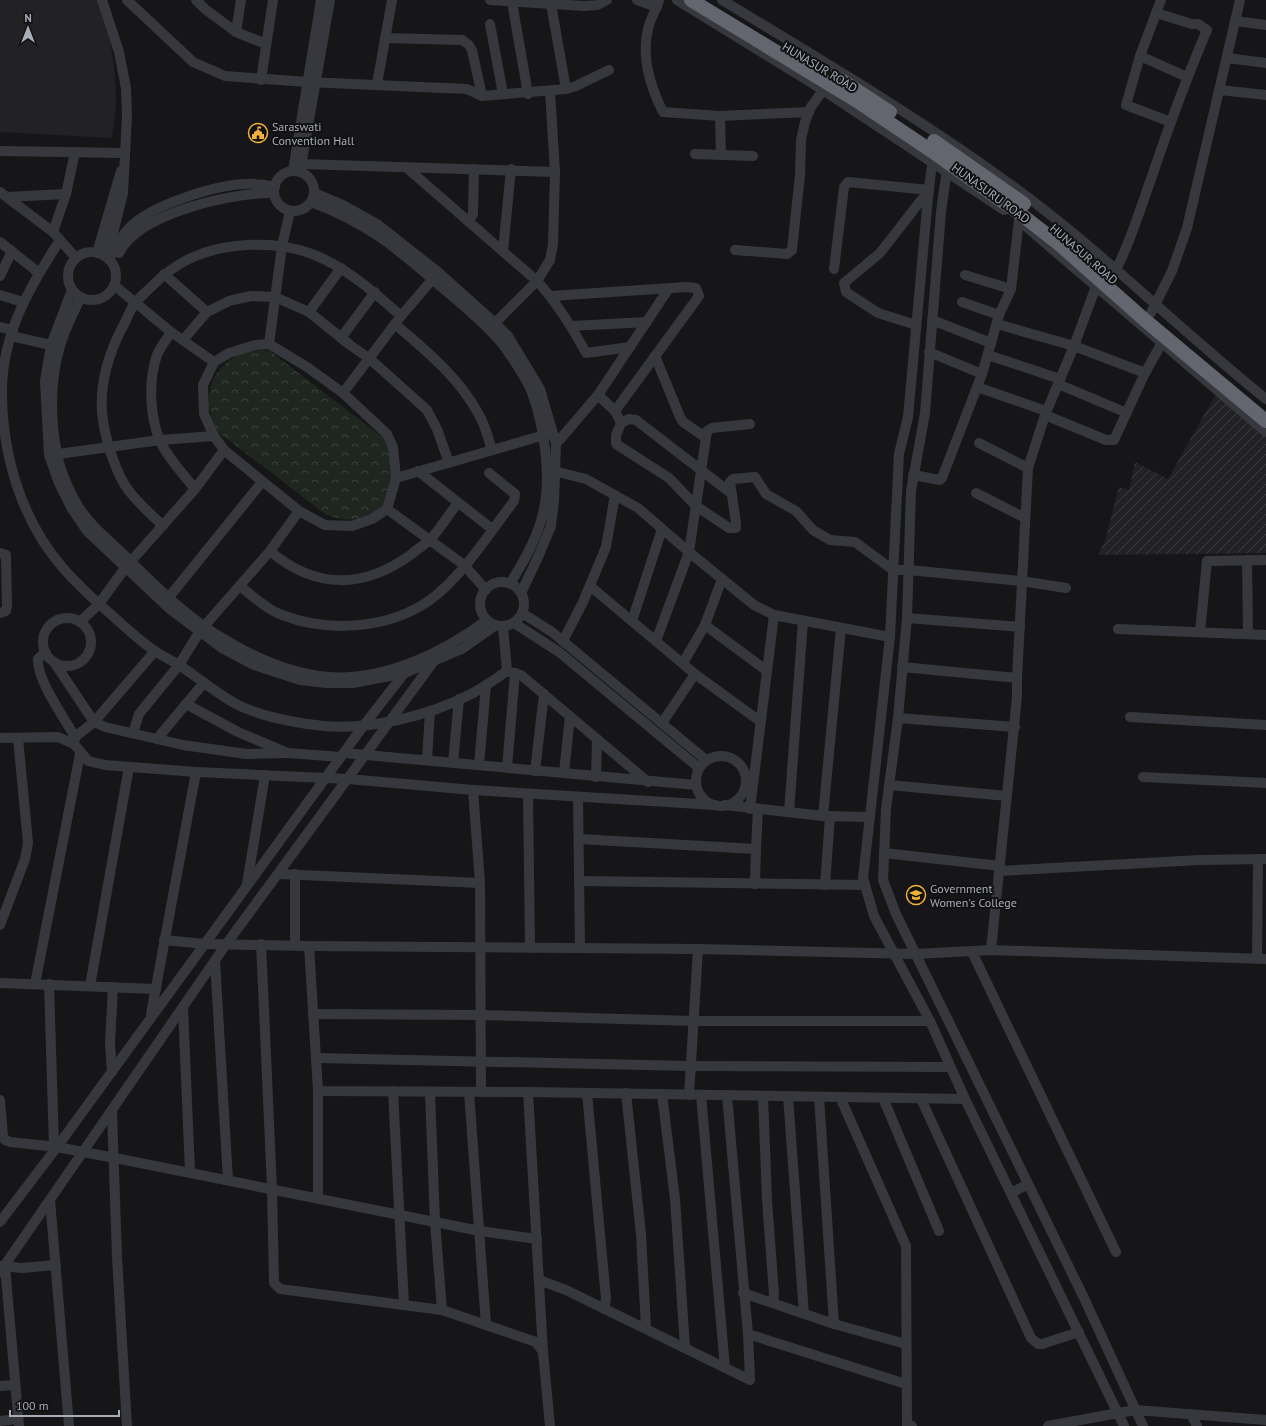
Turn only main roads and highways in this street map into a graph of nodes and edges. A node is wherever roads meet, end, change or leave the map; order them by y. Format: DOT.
graph roads {
  1 [pos="691,0"];
  2 [pos="708,0"];
  3 [pos="943,159"];
  4 [pos="1106,280"];
  5 [pos="1266,409"];
  6 [pos="1266,421"];
  1 -- 3 [label="highway, HUNASURU ROAD"];
  2 -- 3 [label="highway, HUNASUR ROAD"];
  3 -- 4 [label="highway, HUNASURU ROAD"];
  3 -- 4 [label="highway, HUNASUR ROAD"];
  4 -- 5 [label="highway, HUNASUR ROAD"];
  4 -- 6 [label="highway, HUNASURU ROAD"];
}
